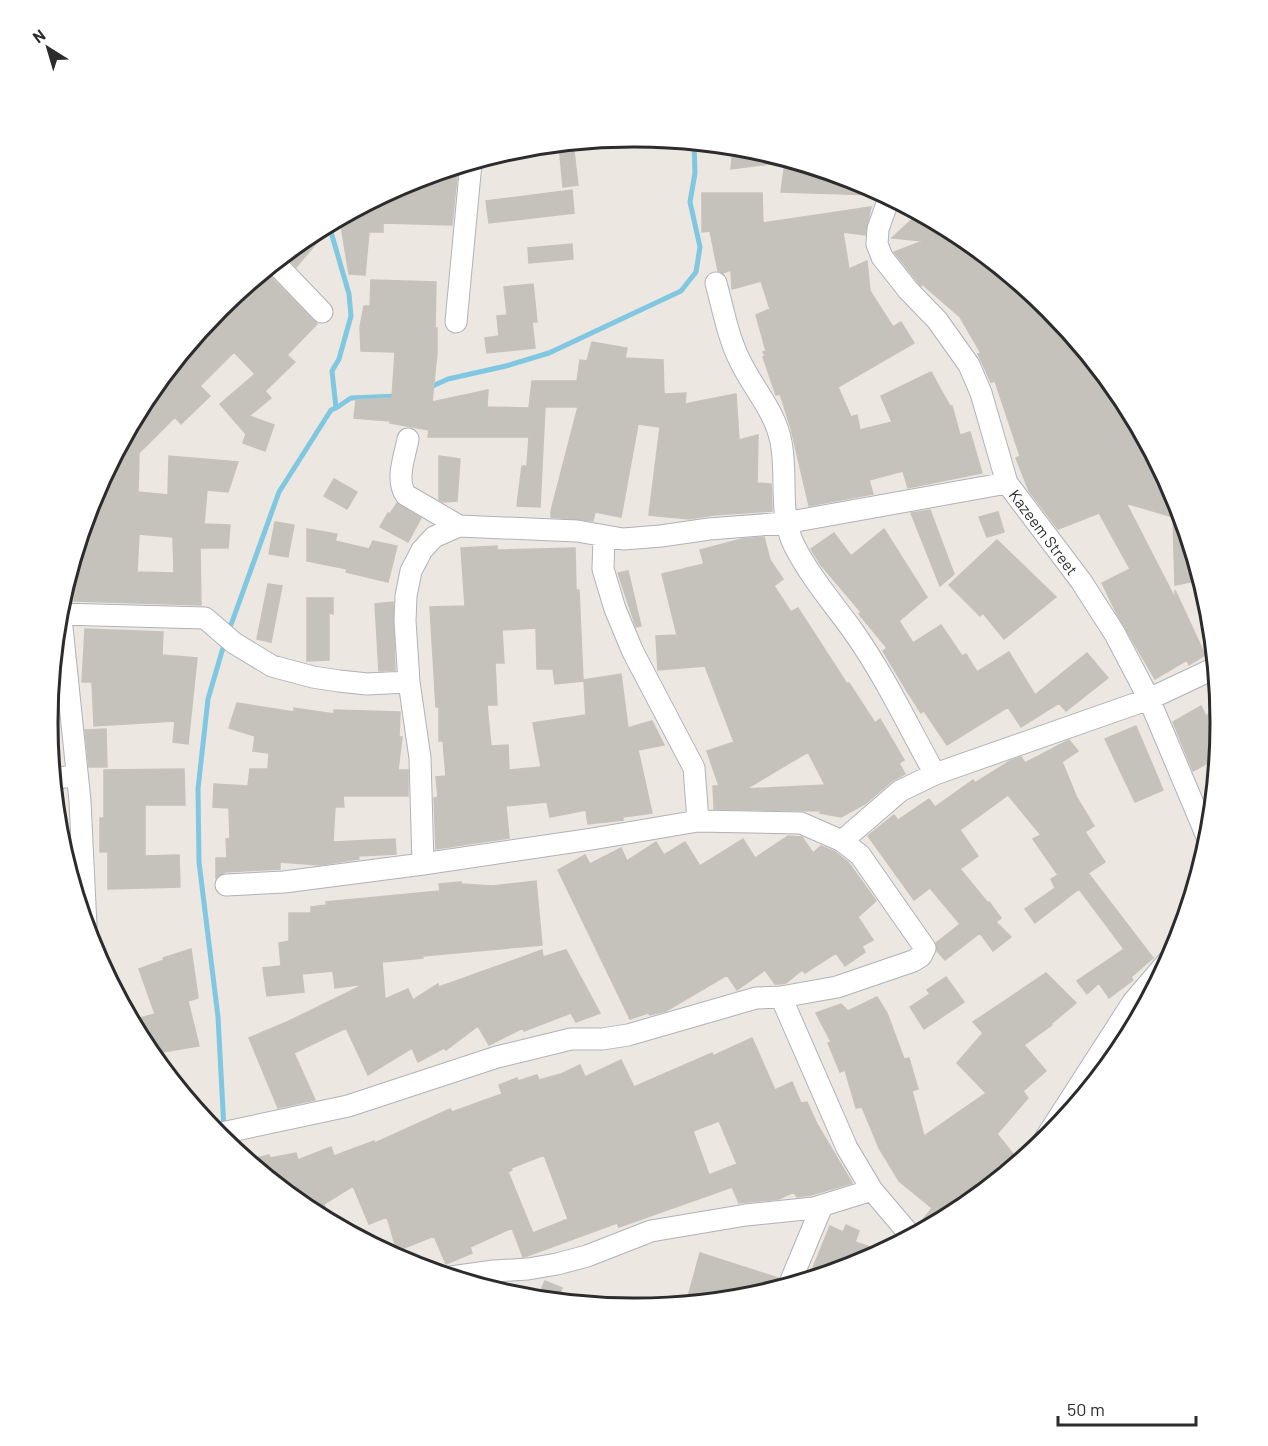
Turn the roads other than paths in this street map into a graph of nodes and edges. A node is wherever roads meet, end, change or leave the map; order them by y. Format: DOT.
graph roads {
  1 [pos="470,172"];
  2 [pos="886,206"];
  3 [pos="280,269"];
  4 [pos="716,283"];
  5 [pos="321,312"];
  6 [pos="456,322"];
  7 [pos="408,439"];
  8 [pos="1007,483"];
  9 [pos="785,523"];
  10 [pos="459,526"];
  11 [pos="604,537"];
  12 [pos="70,611"];
  13 [pos="64,645"];
  14 [pos="1207,672"];
  15 [pos="409,682"];
  16 [pos="1149,699"];
  17 [pos="934,774"];
  18 [pos="77,776"];
  19 [pos="61,778"];
  20 [pos="698,821"];
  21 [pos="1201,821"];
  22 [pos="842,841"];
  23 [pos="423,864"];
  24 [pos="226,885"];
  25 [pos="84,891"];
  26 [pos="1144,989"];
  27 [pos="780,997"];
  28 [pos="1075,1093"];
  29 [pos="230,1132"];
  30 [pos="872,1190"];
  31 [pos="822,1206"];
  32 [pos="906,1230"];
  33 [pos="470,1274"];
  34 [pos="793,1276"];
  1 -- 6 [label="street"];
  2 -- 8 [label="street, Kazeem Street"];
  3 -- 5 [label="street"];
  4 -- 9 [label="street"];
  7 -- 10 [label="street"];
  8 -- 9 [label="street"];
  8 -- 16 [label="street, Kazeem Street"];
  9 -- 11 [label="street"];
  9 -- 17 [label="street"];
  10 -- 11 [label="street"];
  10 -- 15 [label="street"];
  11 -- 20 [label="street"];
  12 -- 15 [label="street"];
  13 -- 18 [label="street"];
  14 -- 16 [label="street"];
  15 -- 23 [label="street"];
  16 -- 17 [label="street"];
  16 -- 21 [label="street, Kazeem Street"];
  17 -- 22 [label="street"];
  18 -- 19 [label="street"];
  18 -- 25 [label="street"];
  20 -- 22 [label="street"];
  20 -- 23 [label="street"];
  22 -- 27 [label="street"];
  23 -- 24 [label="street"];
  26 -- 28 [label="street"];
  27 -- 29 [label="street"];
  27 -- 30 [label="street"];
  30 -- 31 [label="street"];
  30 -- 32 [label="street"];
  31 -- 33 [label="street"];
  31 -- 34 [label="street"];
}
